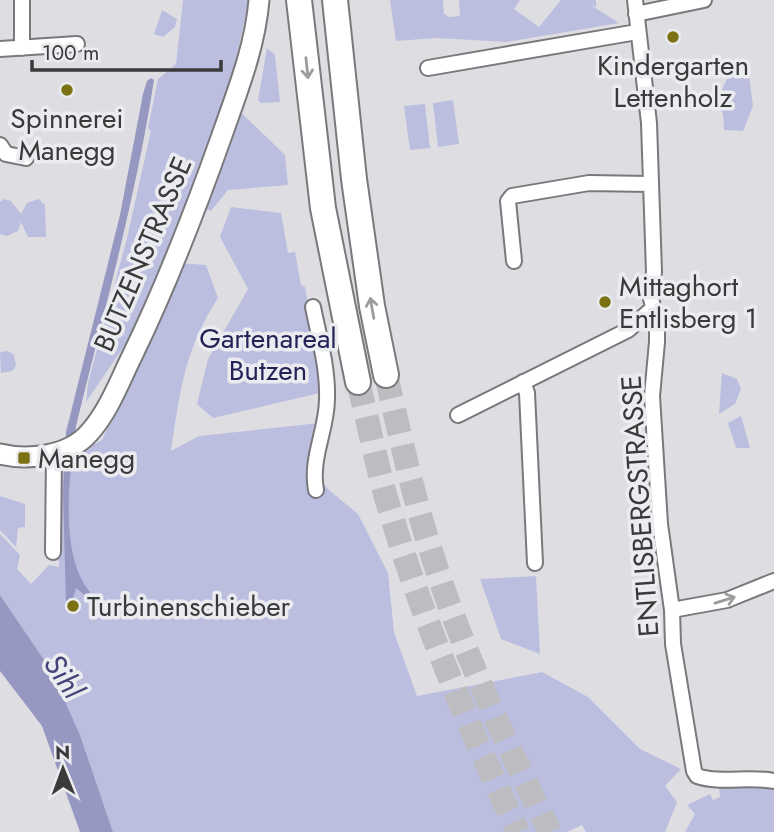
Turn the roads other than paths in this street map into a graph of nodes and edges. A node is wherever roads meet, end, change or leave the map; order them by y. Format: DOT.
graph roads {
  1 [pos="22,0"];
  2 [pos="259,0"];
  3 [pos="299,0"];
  4 [pos="704,0"];
  5 [pos="336,3"];
  6 [pos="636,17"];
  7 [pos="77,44"];
  8 [pos="22,48"];
  9 [pos="0,49"];
  10 [pos="428,68"];
  11 [pos="0,145"];
  12 [pos="26,158"];
  13 [pos="650,184"];
  14 [pos="514,261"];
  15 [pos="313,307"];
  16 [pos="652,309"];
  17 [pos="386,375"];
  18 [pos="358,382"];
  19 [pos="523,382"];
  20 [pos="458,415"];
  21 [pos="64,448"];
  22 [pos="0,454"];
  23 [pos="316,490"];
  24 [pos="53,552"];
  25 [pos="535,563"];
  26 [pos="774,581"];
  27 [pos="672,610"];
  28 [pos="774,781"];
  1 -- 8 [label="street"];
  2 -- 21 [label="main road, BUTZENSTRASSE"];
  3 -- 18 [label="highway, one-way"];
  4 -- 6 [label="street"];
  17 -- 5 [label="highway, one-way"];
  6 -- 10 [label="street"];
  6 -- 13 [label="street, ENTLISBERGSTRASSE"];
  7 -- 8 [label="street"];
  8 -- 9 [label="street"];
  11 -- 12 [label="street"];
  13 -- 14 [label="street"];
  13 -- 16 [label="street, ENTLISBERGSTRASSE"];
  15 -- 23 [label="street"];
  16 -- 19 [label="street"];
  16 -- 27 [label="street, ENTLISBERGSTRASSE"];
  19 -- 20 [label="street"];
  19 -- 25 [label="street"];
  21 -- 22 [label="main road"];
  21 -- 24 [label="street"];
  27 -- 26 [label="street, one-way"];
  27 -- 28 [label="street, ENTLISBERGSTRASSE"];
}
